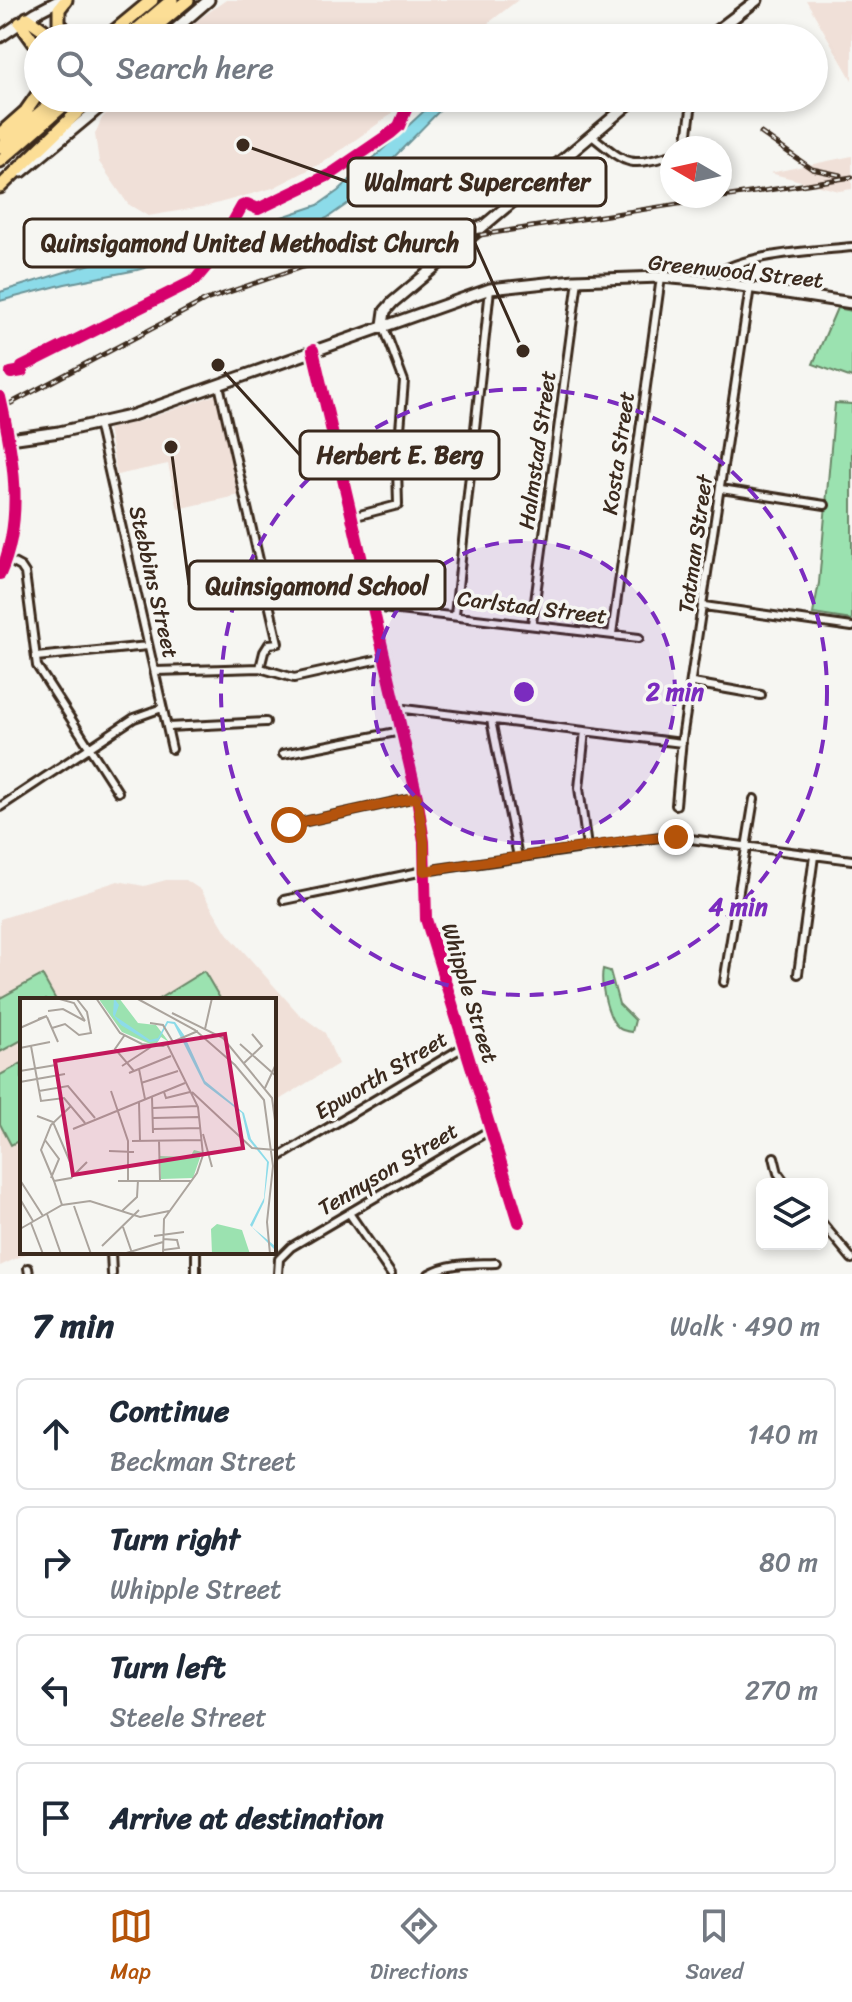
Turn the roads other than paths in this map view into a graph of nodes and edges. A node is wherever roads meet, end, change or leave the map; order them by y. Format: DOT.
graph roads {
  1 [pos="63,0"];
  2 [pos="152,0"];
  3 [pos="172,0"];
  4 [pos="190,0"];
  5 [pos="209,0"];
  6 [pos="757,0"];
  7 [pos="24,20"];
  8 [pos="26,24"];
  9 [pos="31,24"];
  10 [pos="60,24"];
  11 [pos="123,24"];
  12 [pos="144,24"];
  13 [pos="160,24"];
  14 [pos="166,24"];
  15 [pos="181,24"];
  16 [pos="725,24"];
  17 [pos="0,37"];
  18 [pos="25,112"];
  19 [pos="41,112"];
  20 [pos="56,112"];
  21 [pos="78,112"];
  22 [pos="95,112"];
  23 [pos="620,112"];
  24 [pos="689,112"];
  25 [pos="0,134"];
  26 [pos="592,136"];
  27 [pos="687,136"];
  28 [pos="0,147"];
  29 [pos="660,158"];
  30 [pos="0,161"];
  31 [pos="0,187"];
  32 [pos="488,224"];
  33 [pos="380,234"];
  34 [pos="852,247"];
  35 [pos="661,277"];
  36 [pos="578,280"];
  37 [pos="707,281"];
  38 [pos="750,287"];
  39 [pos="490,289"];
  40 [pos="852,303"];
  41 [pos="383,325"];
  42 [pos="313,350"];
  43 [pos="219,385"];
  44 [pos="0,397"];
  45 [pos="98,423"];
  46 [pos="10,439"];
  47 [pos="721,489"];
  48 [pos="825,505"];
  49 [pos="352,517"];
  50 [pos="6,559"];
  51 [pos="0,574"];
  52 [pos="704,606"];
  53 [pos="373,607"];
  54 [pos="455,615"];
  55 [pos="532,624"];
  56 [pos="852,627"];
  57 [pos="612,634"];
  58 [pos="639,638"];
  59 [pos="148,646"];
  60 [pos="36,657"];
  61 [pos="384,658"];
  62 [pos="260,668"];
  63 [pos="155,671"];
  64 [pos="693,683"];
  65 [pos="761,695"];
  66 [pos="162,708"];
  67 [pos="396,708"];
  68 [pos="491,720"];
  69 [pos="266,722"];
  70 [pos="168,727"];
  71 [pos="401,731"];
  72 [pos="585,731"];
  73 [pos="682,743"];
  74 [pos="91,748"];
  75 [pos="172,749"];
  76 [pos="283,754"];
  77 [pos="118,792"];
  78 [pos="417,797"];
  79 [pos="754,799"];
  80 [pos="676,805"];
  81 [pos="0,807"];
  82 [pos="289,825"];
  83 [pos="744,846"];
  84 [pos="587,847"];
  85 [pos="814,856"];
  86 [pos="518,857"];
  87 [pos="852,860"];
  88 [pos="424,871"];
  89 [pos="284,900"];
  90 [pos="798,974"];
  91 [pos="724,982"];
  92 [pos="465,1046"];
  93 [pos="490,1130"];
  94 [pos="774,1157"];
  95 [pos="276,1159"];
  96 [pos="782,1178"];
  97 [pos="349,1213"];
  98 [pos="519,1222"];
  99 [pos="828,1230"];
  100 [pos="111,1254"];
  101 [pos="852,1259"];
  102 [pos="496,1263"];
  103 [pos="112,1274"];
  104 [pos="278,1274"];
  105 [pos="391,1274"];
  106 [pos="429,1274"];
  1 -- 7 [label="main road"];
  1 -- 10 [label="highway"];
  2 -- 11 [label="highway"];
  3 -- 12 [label="highway"];
  4 -- 13 [label="highway"];
  4 -- 14 [label="highway"];
  5 -- 15 [label="main road"];
  6 -- 16 [label="main road"];
  7 -- 8 [label="highway"];
  7 -- 9 [label="highway"];
  7 -- 17 [label="main road"];
  18 -- 25 [label="highway"];
  19 -- 28 [label="highway"];
  20 -- 30 [label="highway"];
  21 -- 31 [label="highway"];
  22 -- 31 [label="main road"];
  23 -- 26 [label="main road"];
  24 -- 27 [label="street"];
  26 -- 29 [label="street"];
  26 -- 32 [label="main road"];
  32 -- 33 [label="street"];
  32 -- 41 [label="main road"];
  34 -- 37 [label="street"];
  35 -- 36 [label="main road, Greenwood Street"];
  35 -- 37 [label="main road, Greenwood Street"];
  35 -- 57 [label="street, Kosta Street"];
  36 -- 39 [label="main road, Greenwood Street"];
  36 -- 55 [label="street, Halmstad Street"];
  37 -- 38 [label="main road, Greenwood Street"];
  38 -- 40 [label="main road, Greenwood Street"];
  38 -- 47 [label="street, Tatman Street"];
  39 -- 41 [label="main road, Greenwood Street"];
  39 -- 54 [label="street"];
  41 -- 42 [label="main road, Greenwood Street"];
  41 -- 49 [label="street"];
  42 -- 43 [label="main road, Greenwood Street"];
  42 -- 49 [label="street, Whipple Street"];
  43 -- 45 [label="main road, Greenwood Street"];
  43 -- 62 [label="street"];
  44 -- 46 [label="main road"];
  45 -- 46 [label="main road, Greenwood Street"];
  45 -- 59 [label="street, Stebbins Street"];
  46 -- 50 [label="main road"];
  47 -- 48 [label="street"];
  47 -- 52 [label="street, Tatman Street"];
  49 -- 53 [label="street, Whipple Street"];
  50 -- 51 [label="main road"];
  50 -- 60 [label="street"];
  52 -- 56 [label="street"];
  52 -- 64 [label="street, Tatman Street"];
  53 -- 54 [label="street, Carlstad Street"];
  53 -- 61 [label="street, Whipple Street"];
  54 -- 55 [label="street, Carlstad Street"];
  55 -- 57 [label="street, Carlstad Street"];
  57 -- 58 [label="street, Carlstad Street"];
  59 -- 60 [label="street"];
  59 -- 63 [label="street, Stebbins Street"];
  60 -- 74 [label="street"];
  61 -- 62 [label="street"];
  61 -- 67 [label="street, Whipple Street"];
  62 -- 63 [label="street"];
  63 -- 66 [label="street, Stebbins Street"];
  64 -- 65 [label="street"];
  64 -- 73 [label="street, Tatman Street"];
  66 -- 70 [label="street, Stebbins Street"];
  66 -- 74 [label="street"];
  67 -- 68 [label="street"];
  67 -- 71 [label="street, Whipple Street"];
  68 -- 72 [label="street"];
  68 -- 86 [label="street"];
  69 -- 70 [label="street"];
  70 -- 75 [label="street, Stebbins Street"];
  71 -- 76 [label="street"];
  71 -- 78 [label="street, Whipple Street"];
  72 -- 73 [label="street"];
  72 -- 84 [label="street"];
  73 -- 80 [label="street, Tatman Street"];
  74 -- 77 [label="street"];
  74 -- 81 [label="street"];
  78 -- 82 [label="street"];
  78 -- 88 [label="street, Whipple Street"];
  79 -- 83 [label="street"];
  83 -- 84 [label="street"];
  83 -- 85 [label="street"];
  83 -- 91 [label="street"];
  84 -- 86 [label="street"];
  85 -- 87 [label="street"];
  85 -- 90 [label="street"];
  86 -- 88 [label="street"];
  88 -- 89 [label="street"];
  88 -- 92 [label="street, Whipple Street"];
  92 -- 93 [label="street, Whipple Street"];
  92 -- 95 [label="street, Epworth Street"];
  93 -- 97 [label="street, Tennyson Street"];
  93 -- 98 [label="street, Whipple Street"];
  94 -- 96 [label="street"];
  97 -- 104 [label="street, Tennyson Street"];
  97 -- 105 [label="street"];
  99 -- 101 [label="street"];
  100 -- 103 [label="street"];
  102 -- 106 [label="street"];
}
